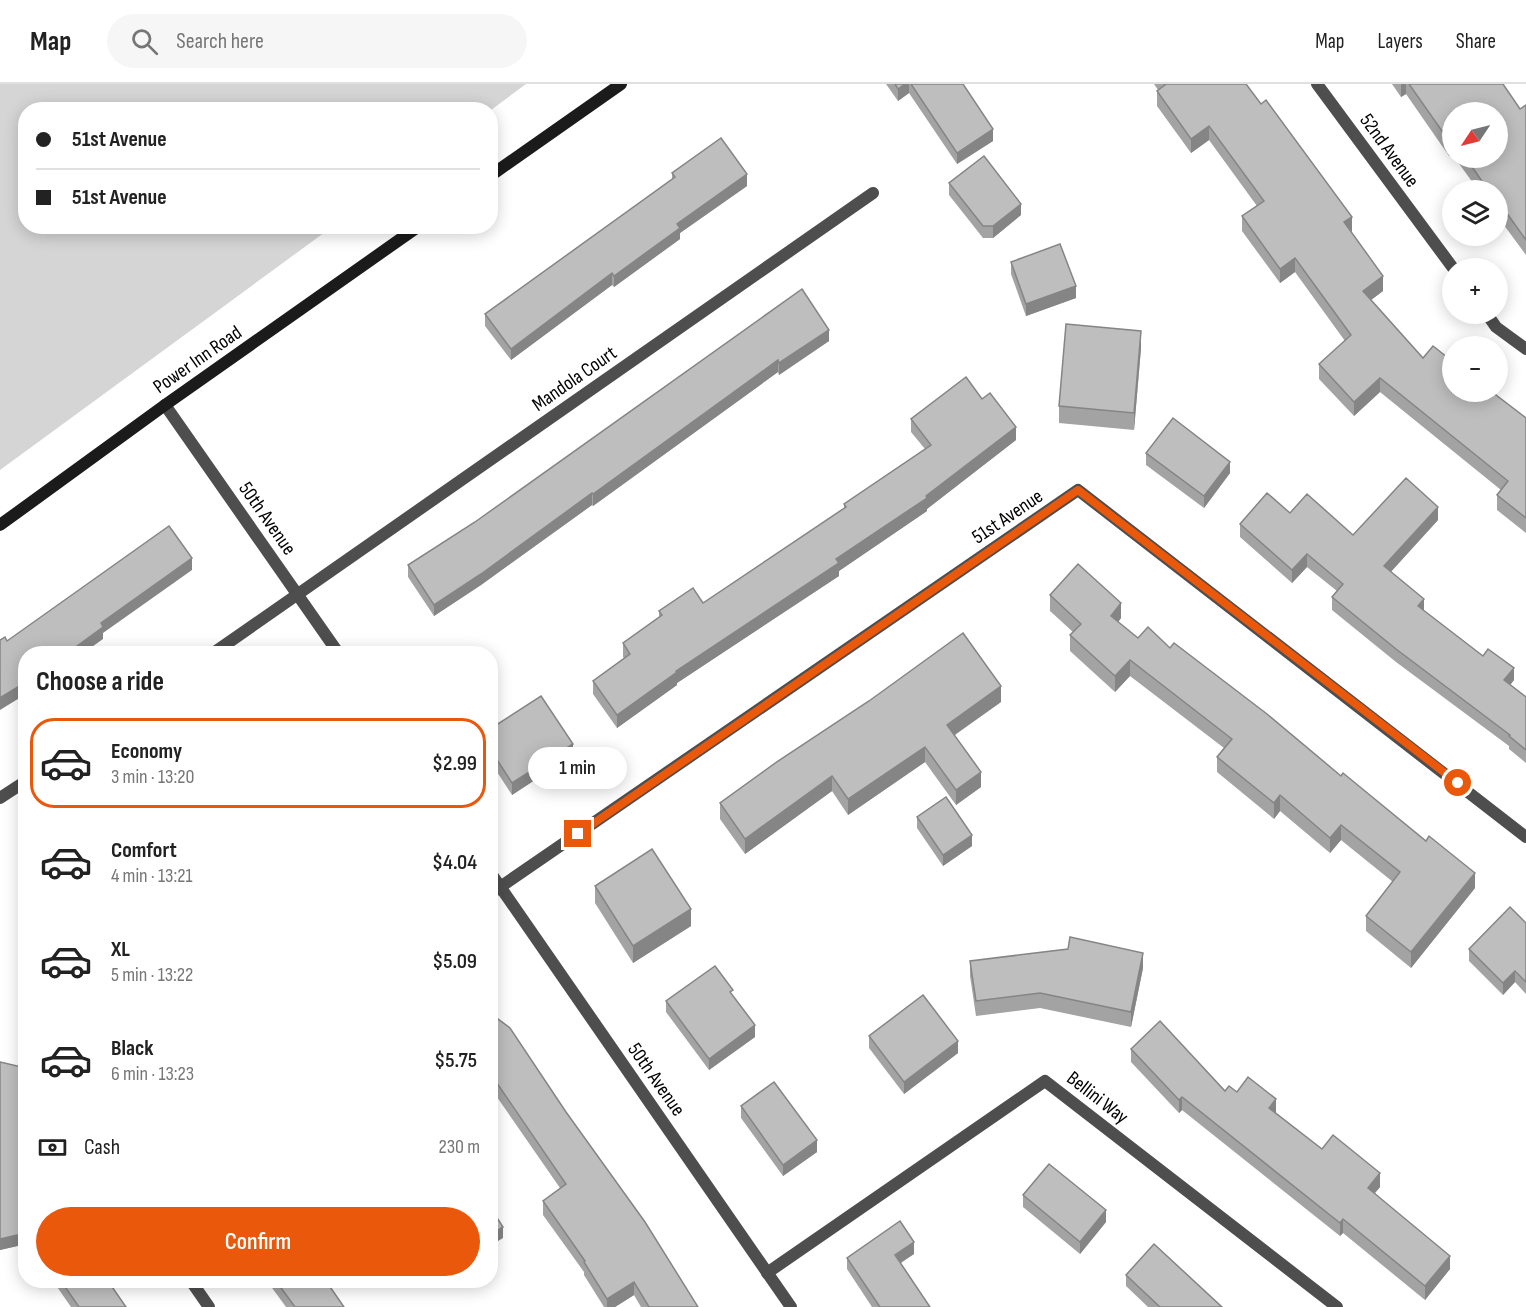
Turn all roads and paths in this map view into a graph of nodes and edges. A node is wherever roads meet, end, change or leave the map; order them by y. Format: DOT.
graph roads {
  1 [pos="621,84"];
  2 [pos="1317,84"];
  3 [pos="498,170"];
  4 [pos="873,193"];
  5 [pos="407,234"];
  6 [pos="1447,258"];
  7 [pos="1495,324"];
  8 [pos="1526,349"];
  9 [pos="165,405"];
  10 [pos="0,525"];
  11 [pos="298,596"];
  12 [pos="224,646"];
  13 [pos="333,646"];
  14 [pos="18,786"];
  15 [pos="0,798"];
  16 [pos="1526,837"];
  17 [pos="498,890"];
  18 [pos="498,894"];
  19 [pos="767,1273"];
  20 [pos="196,1288"];
  21 [pos="209,1307"];
  22 [pos="791,1307"];
  23 [pos="1337,1307"];
  1 -- 3 [label="main road"];
  2 -- 6 [label="street, 52nd Avenue"];
  4 -- 11 [label="street, Mandola Court"];
  5 -- 9 [label="main road, Power Inn Road"];
  7 -- 8 [label="street"];
  9 -- 10 [label="main road, Power Inn Road"];
  9 -- 11 [label="street, 50th Avenue"];
  11 -- 12 [label="street, Mandola Court"];
  11 -- 13 [label="street, 50th Avenue"];
  14 -- 15 [label="street"];
  16 -- 17 [label="street, 51st Avenue"];
  18 -- 19 [label="street, 50th Avenue"];
  19 -- 22 [label="street, 50th Avenue"];
  19 -- 23 [label="street, Bellini Way"];
  20 -- 21 [label="street"];
}
